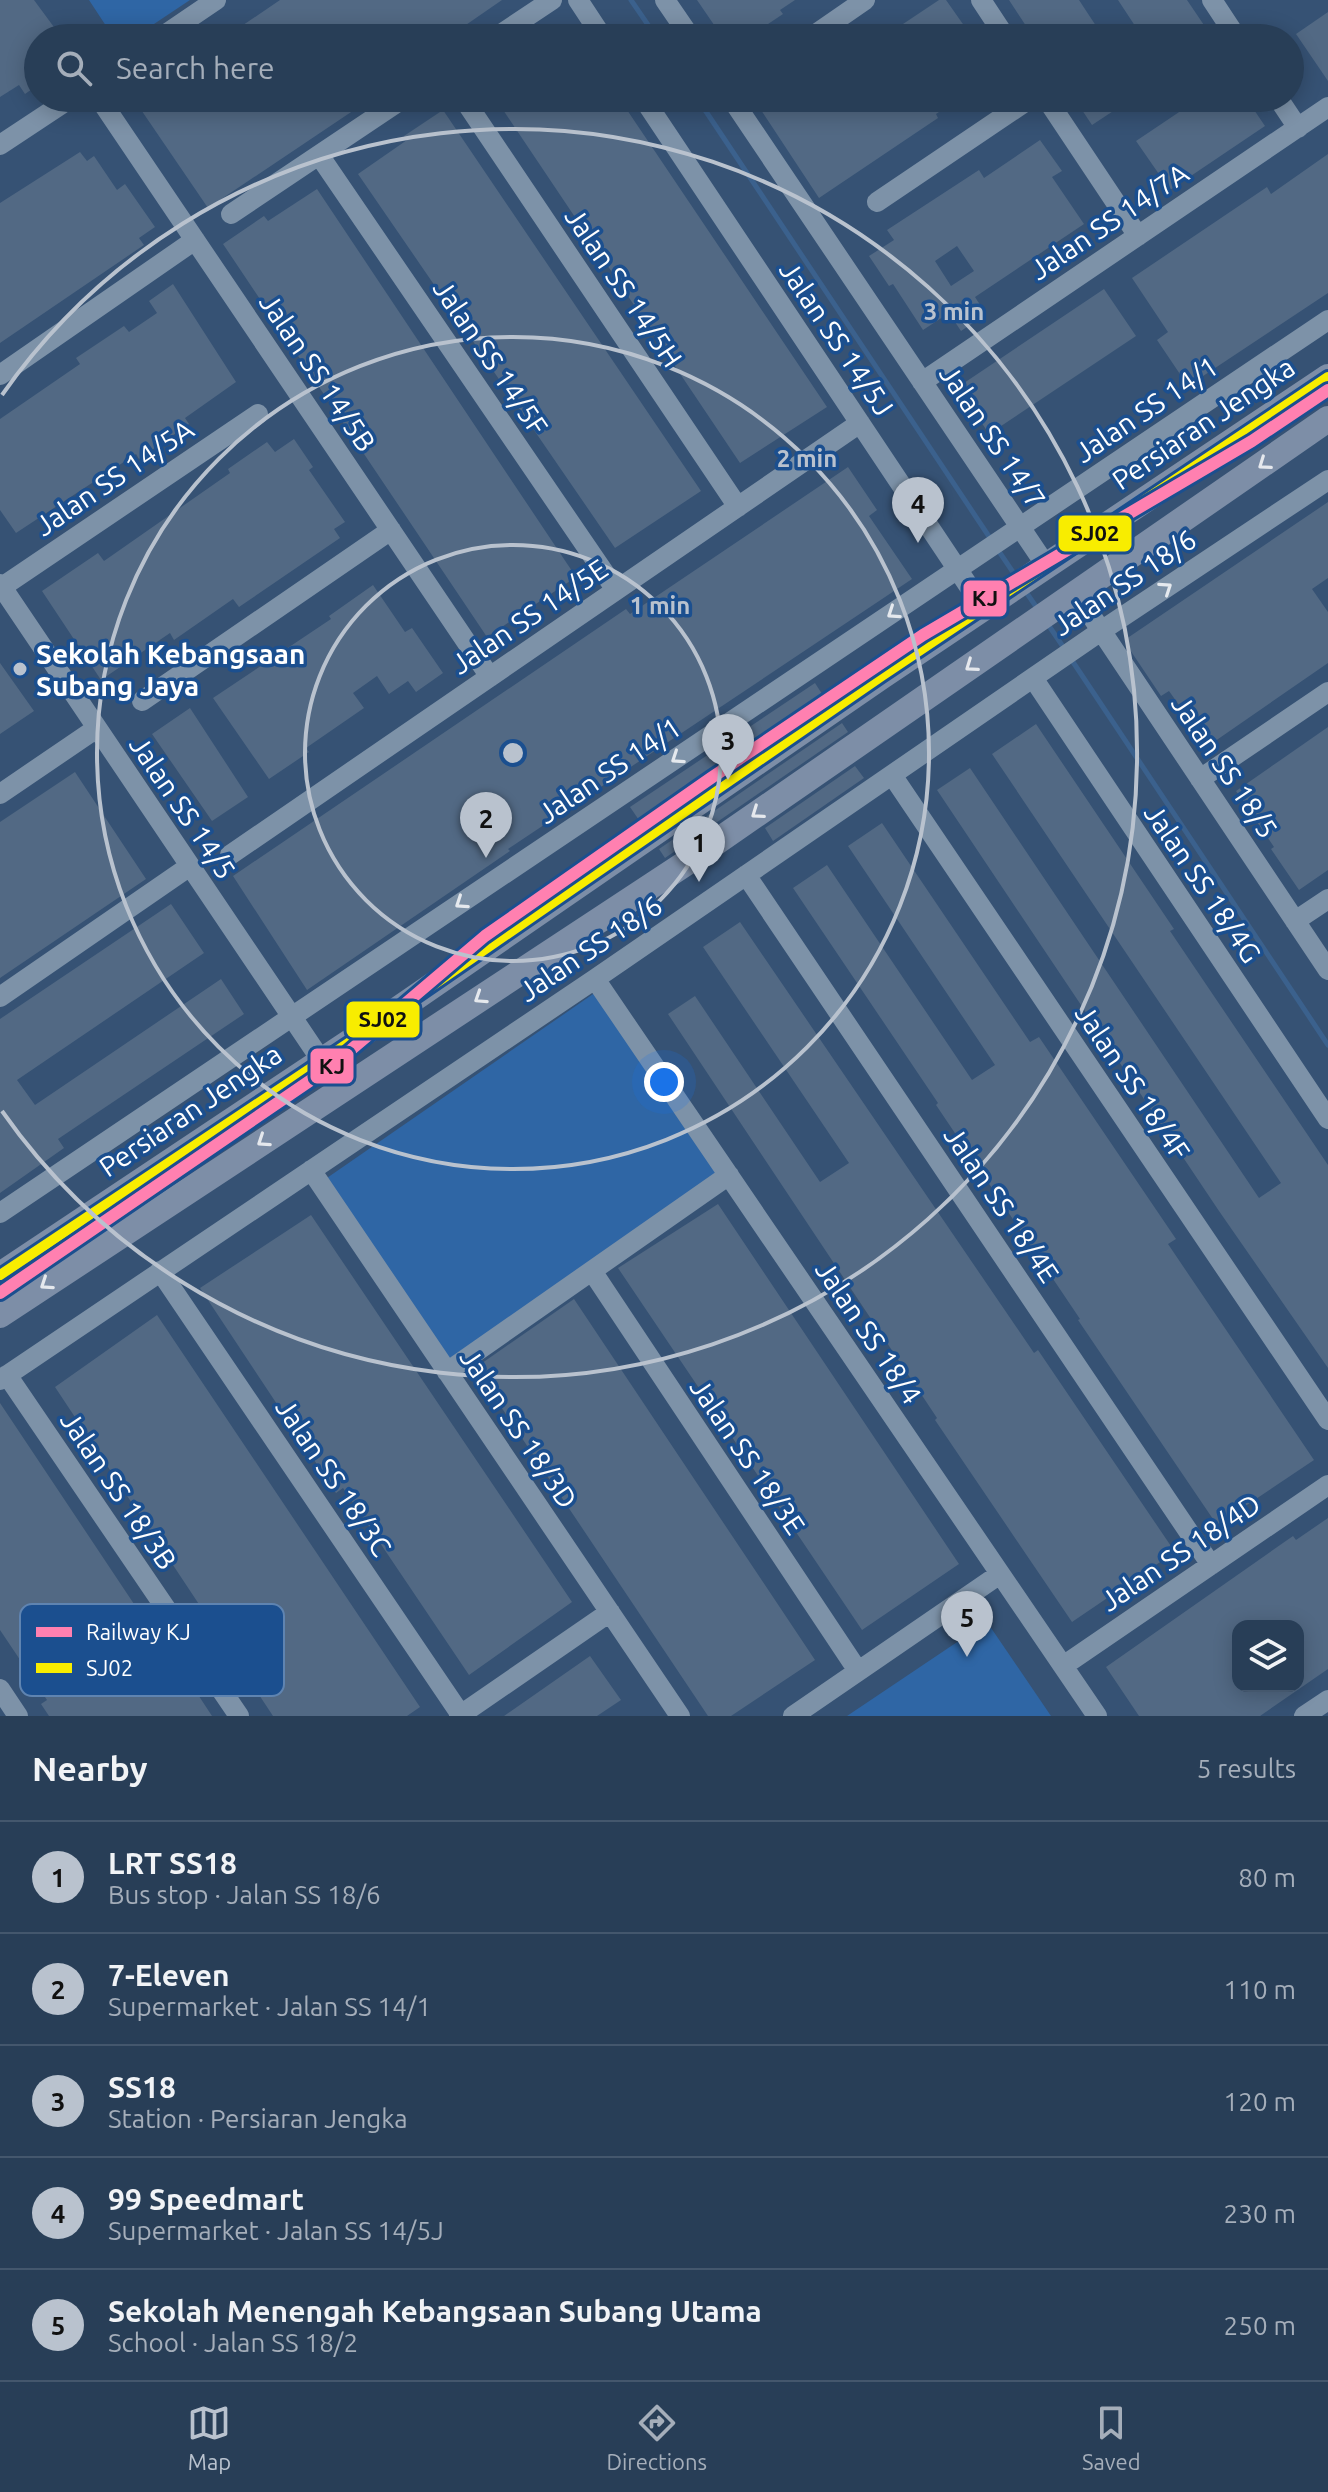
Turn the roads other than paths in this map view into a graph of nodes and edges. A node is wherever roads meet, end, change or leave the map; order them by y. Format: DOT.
graph roads {
  1 [pos="216,0"];
  2 [pos="552,0"];
  3 [pos="578,0"];
  4 [pos="665,0"];
  5 [pos="865,0"];
  6 [pos="981,0"];
  7 [pos="1212,0"];
  8 [pos="181,24"];
  9 [pos="516,24"];
  10 [pos="594,24"];
  11 [pos="681,24"];
  12 [pos="830,24"];
  13 [pos="997,24"];
  14 [pos="1228,24"];
  15 [pos="1328,107"];
  16 [pos="50,112"];
  17 [pos="108,112"];
  18 [pos="383,112"];
  19 [pos="472,112"];
  20 [pos="652,112"];
  21 [pos="740,112"];
  22 [pos="1010,112"];
  23 [pos="1055,112"];
  24 [pos="1287,112"];
  25 [pos="1298,128"];
  26 [pos="0,145"];
  27 [pos="319,155"];
  28 [pos="877,202"];
  29 [pos="231,214"];
  30 [pos="1138,236"];
  31 [pos="195,240"];
  32 [pos="1328,320"];
  33 [pos="0,375"];
  34 [pos="1328,377"];
  35 [pos="922,382"];
  36 [pos="258,414"];
  37 [pos="1328,419"];
  38 [pos="860,423"];
  39 [pos="1328,480"];
  40 [pos="738,507"];
  41 [pos="1020,527"];
  42 [pos="391,530"];
  43 [pos="957,570"];
  44 [pos="1029,579"];
  45 [pos="1,586"];
  46 [pos="616,590"];
  47 [pos="1076,593"];
  48 [pos="984,609"];
  49 [pos="1101,631"];
  50 [pos="490,677"];
  51 [pos="1033,678"];
  52 [pos="1328,692"];
  53 [pos="142,701"];
  54 [pos="97,728"];
  55 [pos="892,775"];
  56 [pos="1200,779"];
  57 [pos="0,794"];
  58 [pos="230,855"];
  59 [pos="190,866"];
  60 [pos="746,875"];
  61 [pos="1328,899"];
  62 [pos="1295,921"];
  63 [pos="1328,970"];
  64 [pos="595,979"];
  65 [pos="0,997"];
  66 [pos="292,1017"];
  67 [pos="321,1060"];
  68 [pos="1328,1119"];
  69 [pos="311,1170"];
  70 [pos="729,1175"];
  71 [pos="0,1213"];
  72 [pos="160,1271"];
  73 [pos="592,1271"];
  74 [pos="0,1275"];
  75 [pos="0,1315"];
  76 [pos="447,1372"];
  77 [pos="4,1377"];
  78 [pos="1328,1420"];
  79 [pos="1328,1485"];
  80 [pos="1211,1565"];
  81 [pos="1000,1574"];
  82 [pos="161,1604"];
  83 [pos="610,1612"];
  84 [pos="1063,1666"];
  85 [pos="858,1671"];
  86 [pos="0,1689"];
  87 [pos="225,1696"];
  88 [pos="1328,1700"];
  89 [pos="460,1715"];
  90 [pos="1309,1715"];
  91 [pos="18,1716"];
  92 [pos="239,1716"];
  93 [pos="680,1716"];
  94 [pos="793,1716"];
  95 [pos="1097,1716"];
  1 -- 8 [label="street"];
  2 -- 9 [label="street"];
  3 -- 10 [label="street"];
  4 -- 11 [label="street"];
  5 -- 12 [label="street"];
  6 -- 13 [label="street"];
  7 -- 14 [label="street"];
  15 -- 25 [label="street, Jalan SS 14/7A"];
  16 -- 26 [label="street"];
  17 -- 31 [label="street, Jalan SS 14/5B"];
  18 -- 27 [label="street"];
  19 -- 40 [label="street, Jalan SS 14/5H"];
  20 -- 38 [label="street, Jalan SS 14/5J"];
  21 -- 35 [label="street, Jalan SS 14/7"];
  22 -- 28 [label="street"];
  23 -- 30 [label="street"];
  24 -- 25 [label="street"];
  25 -- 30 [label="street, Jalan SS 14/7A"];
  27 -- 29 [label="street"];
  27 -- 46 [label="street, Jalan SS 14/5F"];
  30 -- 35 [label="street, Jalan SS 14/7A"];
  31 -- 33 [label="street"];
  31 -- 42 [label="street, Jalan SS 14/5B"];
  32 -- 41 [label="street, Jalan SS 14/1"];
  34 -- 44 [label="main road, Persiaran Jengka"];
  35 -- 41 [label="street, Jalan SS 14/7"];
  36 -- 45 [label="street, Jalan SS 14/5A"];
  37 -- 47 [label="main road, one-way"];
  38 -- 40 [label="street, Jalan SS 14/5E"];
  38 -- 43 [label="street, Jalan SS 14/5J"];
  49 -- 39 [label="street, Jalan SS 18/6, one-way"];
  40 -- 46 [label="street, Jalan SS 14/5E"];
  41 -- 43 [label="street, Jalan SS 14/1"];
  41 -- 44 [label="street, Jalan SS 14/7"];
  42 -- 50 [label="street, Jalan SS 14/5B"];
  42 -- 53 [label="street"];
  43 -- 48 [label="street, Jalan SS 14/5J"];
  43 -- 66 [label="street, Jalan SS 14/1, one-way"];
  44 -- 48 [label="main road, Persiaran Jengka"];
  45 -- 54 [label="street, Jalan SS 14/5"];
  46 -- 50 [label="street, Jalan SS 14/5E"];
  47 -- 49 [label="street, Jalan SS 18/5"];
  47 -- 75 [label="main road, one-way"];
  48 -- 67 [label="main road, Persiaran Jengka"];
  49 -- 51 [label="street, Jalan SS 18/6"];
  49 -- 56 [label="street, Jalan SS 18/5"];
  50 -- 58 [label="street, Jalan SS 14/5E"];
  51 -- 55 [label="street, Jalan SS 18/6"];
  51 -- 68 [label="street, Jalan SS 18/4G"];
  52 -- 56 [label="street"];
  54 -- 57 [label="street"];
  54 -- 59 [label="street, Jalan SS 14/5"];
  55 -- 60 [label="street, Jalan SS 18/6"];
  55 -- 78 [label="street, Jalan SS 18/4F"];
  56 -- 62 [label="street, Jalan SS 18/5"];
  59 -- 65 [label="street"];
  59 -- 66 [label="street, Jalan SS 14/5"];
  60 -- 64 [label="street, Jalan SS 18/6"];
  60 -- 80 [label="street, Jalan SS 18/4E"];
  61 -- 62 [label="street"];
  62 -- 63 [label="street, Jalan SS 18/5"];
  64 -- 69 [label="street, Jalan SS 18/6"];
  64 -- 70 [label="street, Jalan SS 18/4"];
  66 -- 67 [label="street, Jalan SS 14/5"];
  66 -- 71 [label="street, Jalan SS 14/1"];
  67 -- 74 [label="main road, Persiaran Jengka"];
  69 -- 72 [label="street, Jalan SS 18/6"];
  69 -- 76 [label="street, Jalan SS 18/3D"];
  70 -- 73 [label="street"];
  70 -- 81 [label="street, Jalan SS 18/4"];
  72 -- 77 [label="street, Jalan SS 18/6"];
  72 -- 89 [label="street, Jalan SS 18/3C"];
  73 -- 76 [label="street"];
  73 -- 85 [label="street, Jalan SS 18/3E"];
  76 -- 83 [label="street, Jalan SS 18/3D"];
  77 -- 82 [label="street, Jalan SS 18/3B"];
  79 -- 80 [label="street, Jalan SS 18/4D"];
  80 -- 84 [label="street, Jalan SS 18/4D"];
  81 -- 84 [label="street, Jalan SS 18/4"];
  81 -- 85 [label="street"];
  83 -- 89 [label="street"];
  83 -- 93 [label="street, Jalan SS 18/3D"];
  84 -- 95 [label="street, Jalan SS 18/4"];
  85 -- 94 [label="street"];
  86 -- 91 [label="street"];
  87 -- 92 [label="street, Jalan SS 18/3B"];
  88 -- 90 [label="street"];
}
